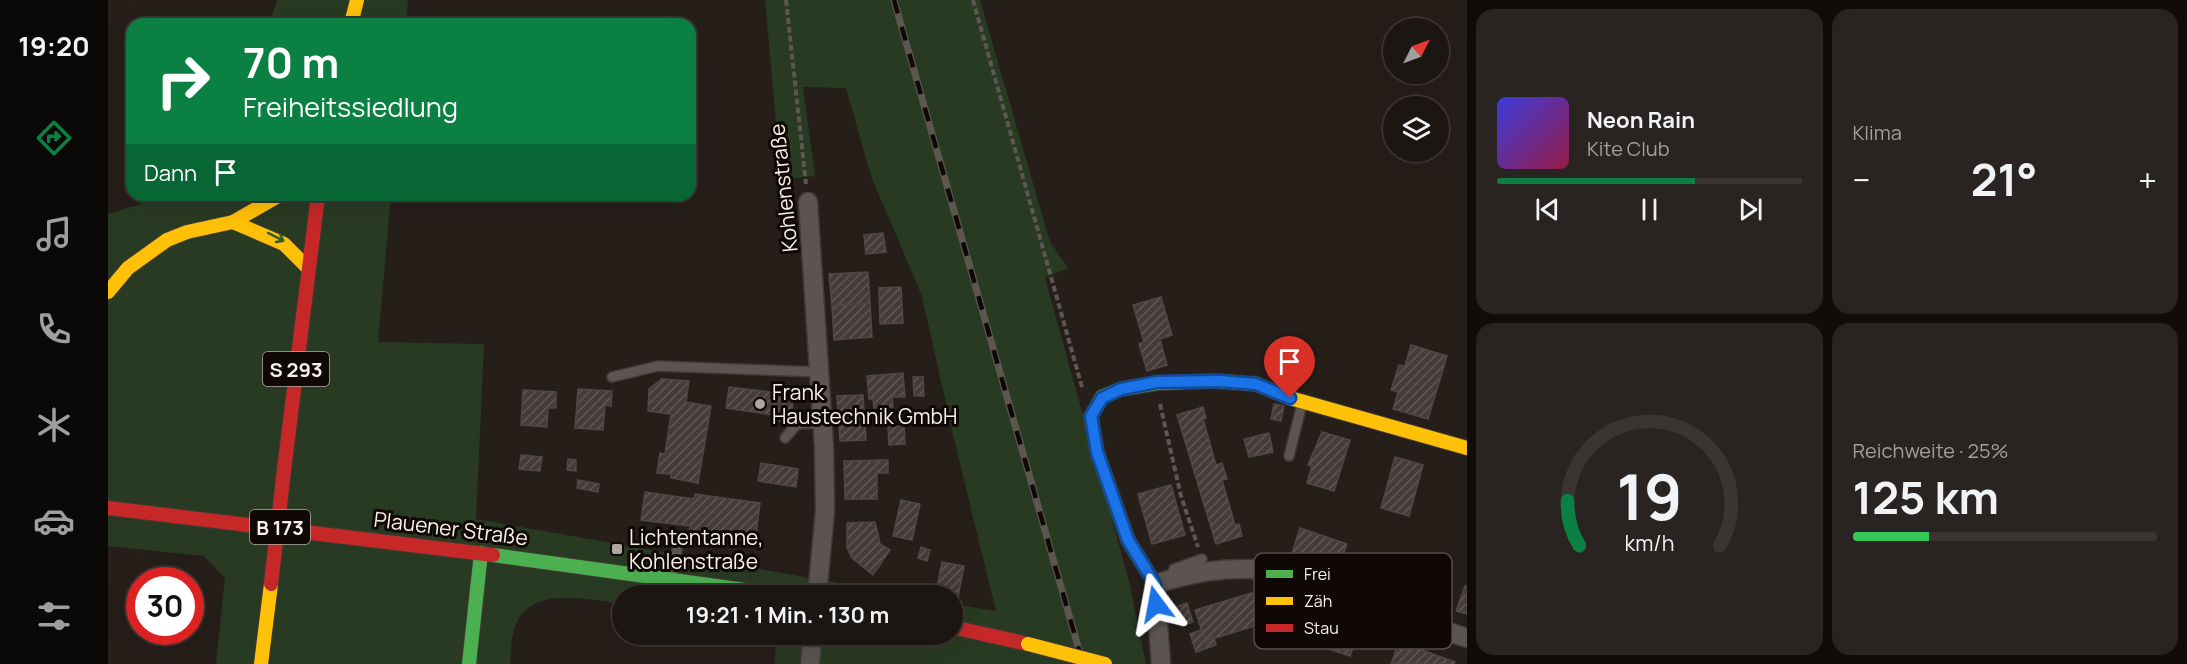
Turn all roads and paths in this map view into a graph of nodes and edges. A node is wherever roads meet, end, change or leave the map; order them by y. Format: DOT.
graph roads {
  1 [pos="357,0"];
  2 [pos="786,0"];
  3 [pos="973,0"];
  4 [pos="352,18"];
  5 [pos="270,201"];
  6 [pos="317,201"];
  7 [pos="808,202"];
  8 [pos="233,222"];
  9 [pos="308,268"];
  10 [pos="108,292"];
  11 [pos="819,372"];
  12 [pos="612,377"];
  13 [pos="1157,382"];
  14 [pos="1302,401"];
  15 [pos="1091,416"];
  16 [pos="823,423"];
  17 [pos="785,438"];
  18 [pos="1467,448"];
  19 [pos="1289,456"];
  20 [pos="108,508"];
  21 [pos="677,550"];
  22 [pos="481,553"];
  23 [pos="1202,559"];
  24 [pos="1254,569"];
  25 [pos="672,578"];
  26 [pos="1163,581"];
  27 [pos="718,585"];
  28 [pos="818,585"];
  29 [pos="963,629"];
  30 [pos="1452,633"];
  31 [pos="1467,638"];
  32 [pos="812,645"];
  33 [pos="261,664"];
  34 [pos="469,664"];
  35 [pos="810,664"];
  36 [pos="1105,664"];
  37 [pos="1161,664"];
  1 -- 4 [label="main road"];
  2 -- 7 [label="path, Kohlenstraße"];
  3 -- 15 [label="path"];
  5 -- 8 [label="main road"];
  6 -- 9 [label="main road, S 293"];
  7 -- 11 [label="street, Kohlenstraße"];
  8 -- 9 [label="main road, one-way"];
  8 -- 10 [label="main road"];
  9 -- 33 [label="main road, S 293, bridge"];
  11 -- 12 [label="lane"];
  11 -- 16 [label="street, Kohlenstraße"];
  13 -- 14 [label="main road"];
  13 -- 15 [label="main road"];
  13 -- 23 [label="path"];
  14 -- 18 [label="main road"];
  14 -- 19 [label="lane"];
  15 -- 26 [label="main road"];
  16 -- 17 [label="lane"];
  16 -- 28 [label="street, Kohlenstraße"];
  20 -- 22 [label="main road, Plauener Straße / B 173"];
  21 -- 25 [label="lane"];
  22 -- 25 [label="main road, Plauener Straße / B 173"];
  22 -- 34 [label="main road"];
  23 -- 26 [label="lane"];
  24 -- 26 [label="street"];
  25 -- 27 [label="main road, Plauener Straße / B 173"];
  26 -- 37 [label="street"];
  29 -- 36 [label="main road, bridge"];
  30 -- 31 [label="street"];
  32 -- 35 [label="street"];
}
